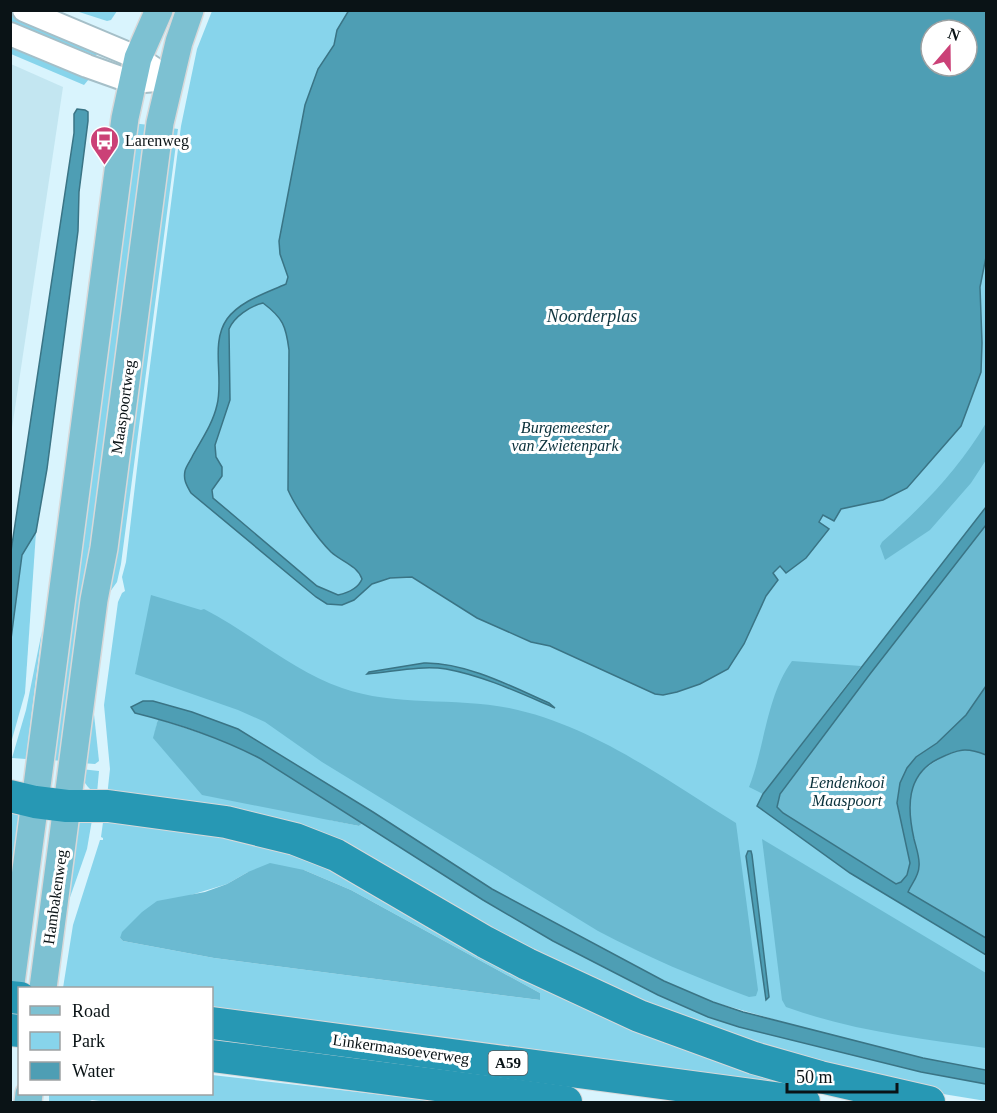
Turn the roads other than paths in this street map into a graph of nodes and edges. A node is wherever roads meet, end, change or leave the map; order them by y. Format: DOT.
graph roads {
  1 [pos="24,10"];
  2 [pos="159,10"];
  3 [pos="190,10"];
  4 [pos="10,34"];
  5 [pos="135,70"];
  6 [pos="169,79"];
  7 [pos="23,799"];
  8 [pos="67,806"];
  9 [pos="43,987"];
  10 [pos="10,991"];
  11 [pos="213,1023"];
  12 [pos="213,1056"];
  13 [pos="566,1102"];
  14 [pos="804,1102"];
  15 [pos="929,1102"];
  1 -- 5 [label="street"];
  2 -- 5 [label="main road"];
  3 -- 6 [label="main road, Maaspoortweg"];
  4 -- 5 [label="street"];
  5 -- 6 [label="street"];
  5 -- 7 [label="main road"];
  6 -- 8 [label="main road, Maaspoortweg"];
  7 -- 8 [label="highway"];
  7 -- 10 [label="main road, Hambakenweg"];
  8 -- 9 [label="main road, Hambakenweg"];
  8 -- 15 [label="highway"];
  11 -- 14 [label="highway, Linkermaasoeverweg / A59"];
  12 -- 13 [label="highway, Linkermaasoeverweg / A59"];
}
